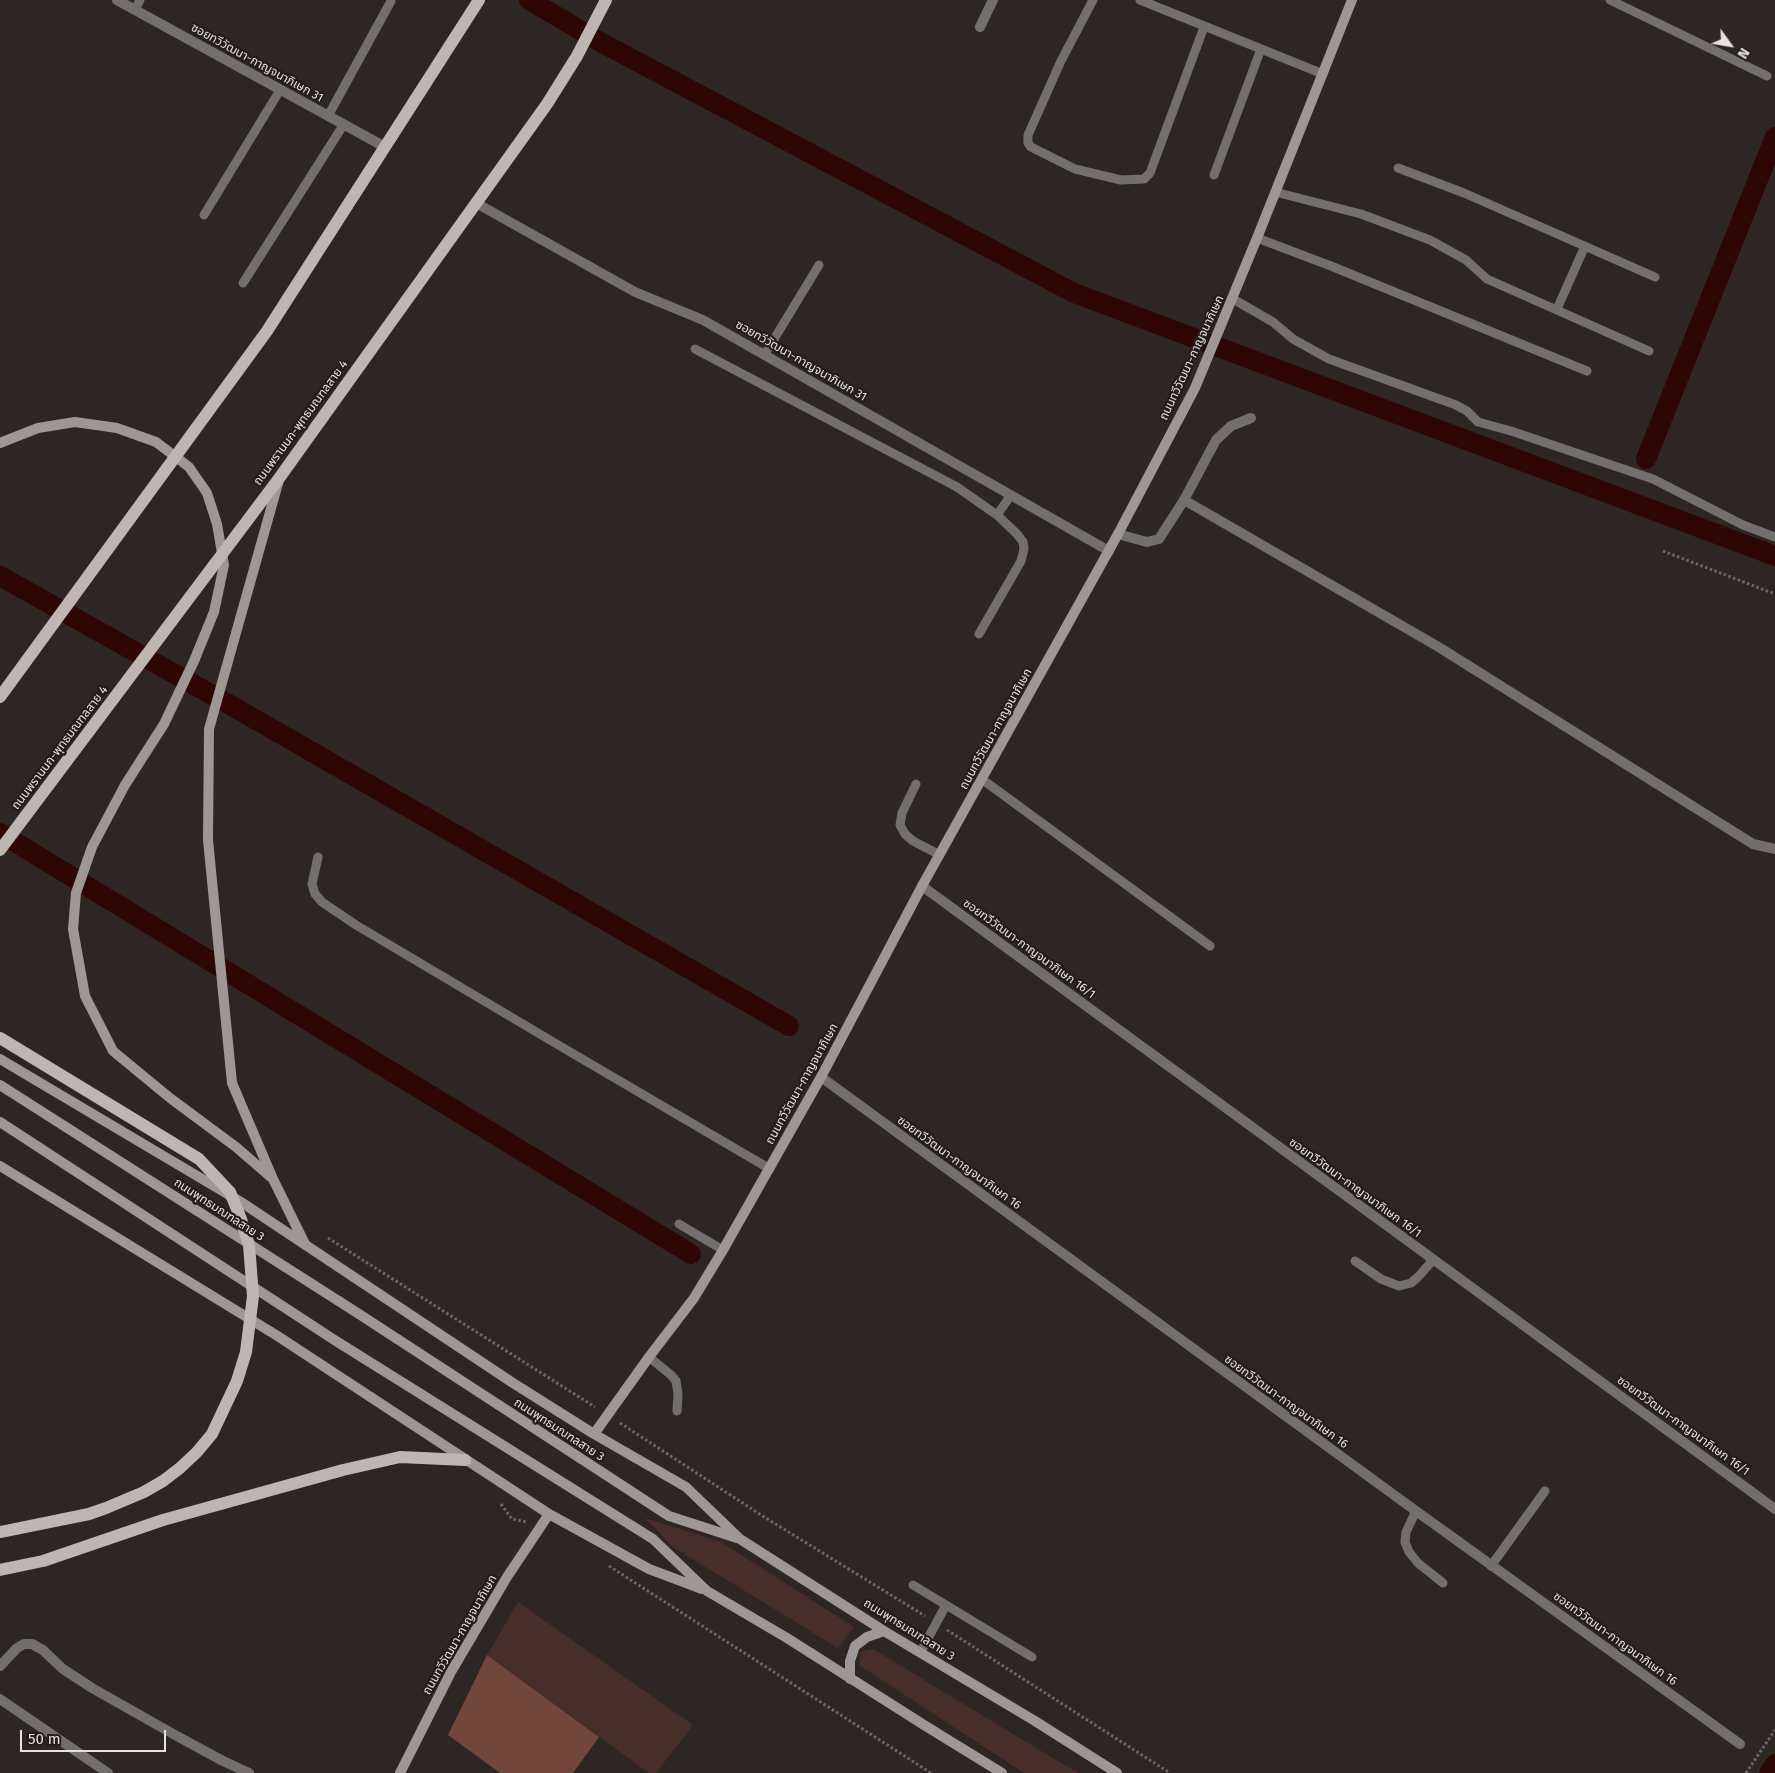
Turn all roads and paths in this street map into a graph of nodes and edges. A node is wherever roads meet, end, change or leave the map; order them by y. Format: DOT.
graph roads {
  1 [pos="117,0"];
  2 [pos="140,0"];
  3 [pos="479,0"];
  4 [pos="993,0"];
  5 [pos="1093,0"];
  6 [pos="1140,0"];
  7 [pos="1352,0"];
  8 [pos="1610,0"];
  9 [pos="391,1"];
  10 [pos="604,5"];
  11 [pos="135,10"];
  12 [pos="1204,27"];
  13 [pos="980,28"];
  14 [pos="1261,50"];
  15 [pos="1323,74"];
  16 [pos="1767,76"];
  17 [pos="280,90"];
  18 [pos="328,116"];
  19 [pos="344,124"];
  20 [pos="385,147"];
  21 [pos="1398,168"];
  22 [pos="1214,174"];
  23 [pos="1275,192"];
  24 [pos="476,203"];
  25 [pos="204,215"];
  26 [pos="1258,238"];
  27 [pos="1585,246"];
  28 [pos="819,264"];
  29 [pos="1655,277"];
  30 [pos="243,283"];
  31 [pos="1233,299"];
  32 [pos="1557,309"];
  33 [pos="694,349"];
  34 [pos="1649,351"];
  35 [pos="765,354"];
  36 [pos="1587,370"];
  37 [pos="1250,418"];
  38 [pos="0,443"];
  39 [pos="280,477"];
  40 [pos="1011,495"];
  41 [pos="1184,500"];
  42 [pos="997,515"];
  43 [pos="1118,534"];
  44 [pos="1775,537"];
  45 [pos="1109,551"];
  46 [pos="1663,551"];
  47 [pos="1775,594"];
  48 [pos="979,634"];
  49 [pos="0,697"];
  50 [pos="983,780"];
  51 [pos="916,784"];
  52 [pos="1775,849"];
  53 [pos="0,850"];
  54 [pos="940,855"];
  55 [pos="318,858"];
  56 [pos="922,886"];
  57 [pos="1210,946"];
  58 [pos="0,1038"];
  59 [pos="0,1059"];
  60 [pos="821,1077"];
  61 [pos="0,1084"];
  62 [pos="0,1122"];
  63 [pos="0,1166"];
  64 [pos="770,1169"];
  65 [pos="273,1179"];
  66 [pos="679,1224"];
  67 [pos="328,1238"];
  68 [pos="305,1245"];
  69 [pos="723,1250"];
  70 [pos="1433,1260"];
  71 [pos="1355,1261"];
  72 [pos="649,1357"];
  73 [pos="590,1404"];
  74 [pos="677,1411"];
  75 [pos="630,1430"];
  76 [pos="594,1434"];
  77 [pos="465,1460"];
  78 [pos="1545,1492"];
  79 [pos="501,1504"];
  80 [pos="1775,1509"];
  81 [pos="1416,1511"];
  82 [pos="549,1514"];
  83 [pos="512,1519"];
  84 [pos="0,1532"];
  85 [pos="740,1539"];
  86 [pos="605,1563"];
  87 [pos="1491,1566"];
  88 [pos="0,1570"];
  89 [pos="1443,1582"];
  90 [pos="913,1585"];
  91 [pos="707,1591"];
  92 [pos="946,1606"];
  93 [pos="935,1623"];
  94 [pos="884,1631"];
  95 [pos="920,1653"];
  96 [pos="1032,1657"];
  97 [pos="0,1666"];
  98 [pos="850,1679"];
  99 [pos="0,1699"];
  100 [pos="1775,1730"];
  101 [pos="1740,1744"];
  102 [pos="108,1773"];
  103 [pos="250,1773"];
  104 [pos="400,1773"];
  105 [pos="931,1773"];
  106 [pos="1002,1773"];
  107 [pos="1117,1773"];
  108 [pos="1170,1773"];
  109 [pos="1746,1773"];
  1 -- 11 [label="street, ซอยทวีวัฒนา-กาญจนาภิเษก 31"];
  2 -- 11 [label="lane"];
  3 -- 20 [label="main road"];
  4 -- 13 [label="street"];
  5 -- 12 [label="lane"];
  6 -- 12 [label="lane"];
  7 -- 15 [label="main road, ถนนทวีวัฒนา-กาญจนาภิเษก"];
  8 -- 16 [label="lane"];
  9 -- 18 [label="lane"];
  10 -- 24 [label="main road, ถนนพรานนก-พุทธมณฑลสาย 4"];
  11 -- 17 [label="street, ซอยทวีวัฒนา-กาญจนาภิเษก 31"];
  12 -- 14 [label="lane"];
  14 -- 15 [label="lane"];
  14 -- 22 [label="lane"];
  15 -- 23 [label="main road, ถนนทวีวัฒนา-กาญจนาภิเษก"];
  17 -- 18 [label="street, ซอยทวีวัฒนา-กาญจนาภิเษก 31"];
  17 -- 25 [label="lane"];
  18 -- 19 [label="street, ซอยทวีวัฒนา-กาญจนาภิเษก 31"];
  19 -- 20 [label="street, ซอยทวีวัฒนา-กาญจนาภิเษก 31"];
  19 -- 30 [label="lane"];
  20 -- 49 [label="main road"];
  21 -- 27 [label="lane"];
  23 -- 26 [label="main road, ถนนทวีวัฒนา-กาญจนาภิเษก"];
  23 -- 32 [label="lane"];
  24 -- 35 [label="street, ซอยทวีวัฒนา-กาญจนาภิเษก 31"];
  24 -- 39 [label="main road, ถนนพรานนก-พุทธมณฑลสาย 4"];
  26 -- 31 [label="main road, ถนนทวีวัฒนา-กาญจนาภิเษก"];
  26 -- 36 [label="lane"];
  27 -- 29 [label="lane"];
  27 -- 32 [label="lane"];
  28 -- 35 [label="lane"];
  31 -- 43 [label="main road, ถนนทวีวัฒนา-กาญจนาภิเษก"];
  31 -- 44 [label="lane"];
  32 -- 34 [label="lane"];
  33 -- 42 [label="lane"];
  35 -- 40 [label="street, ซอยทวีวัฒนา-กาญจนาภิเษก 31"];
  37 -- 41 [label="street"];
  38 -- 65 [label="main road"];
  39 -- 53 [label="main road, ถนนพรานนก-พุทธมณฑลสาย 4"];
  39 -- 65 [label="main road"];
  40 -- 42 [label="lane"];
  40 -- 45 [label="street, ซอยทวีวัฒนา-กาญจนาภิเษก 31"];
  41 -- 43 [label="street"];
  41 -- 52 [label="street"];
  42 -- 48 [label="lane"];
  43 -- 45 [label="main road, ถนนทวีวัฒนา-กาญจนาภิเษก"];
  45 -- 50 [label="main road, ถนนทวีวัฒนา-กาญจนาภิเษก"];
  46 -- 47 [label="path"];
  50 -- 54 [label="main road, ถนนทวีวัฒนา-กาญจนาภิเษก"];
  50 -- 57 [label="lane"];
  51 -- 54 [label="lane"];
  54 -- 56 [label="main road, ถนนทวีวัฒนา-กาญจนาภิเษก"];
  55 -- 64 [label="lane"];
  56 -- 60 [label="main road, ถนนทวีวัฒนา-กาญจนาภิเษก"];
  56 -- 70 [label="street, ซอยทวีวัฒนา-กาญจนาภิเษก 16/1"];
  58 -- 84 [label="main road"];
  59 -- 68 [label="main road"];
  60 -- 64 [label="main road, ถนนทวีวัฒนา-กาญจนาภิเษก"];
  60 -- 81 [label="street, ซอยทวีวัฒนา-กาญจนาภิเษก 16"];
  61 -- 85 [label="main road, ถนนพุทธมณฑลสาย 3"];
  62 -- 91 [label="main road"];
  63 -- 77 [label="main road"];
  64 -- 69 [label="main road, ถนนทวีวัฒนา-กาญจนาภิเษก"];
  65 -- 68 [label="main road"];
  66 -- 69 [label="lane"];
  67 -- 73 [label="path"];
  68 -- 76 [label="main road"];
  69 -- 72 [label="main road, ถนนทวีวัฒนา-กาญจนาภิเษก"];
  70 -- 71 [label="lane"];
  70 -- 80 [label="street, ซอยทวีวัฒนา-กาญจนาภิเษก 16/1"];
  72 -- 74 [label="lane"];
  72 -- 76 [label="main road, ถนนทวีวัฒนา-กาญจนาภิเษก"];
  75 -- 93 [label="path"];
  76 -- 85 [label="main road"];
  77 -- 82 [label="main road"];
  77 -- 88 [label="main road"];
  78 -- 87 [label="lane"];
  79 -- 83 [label="path"];
  81 -- 87 [label="street, ซอยทวีวัฒนา-กาญจนาภิเษก 16"];
  81 -- 89 [label="lane"];
  82 -- 91 [label="main road"];
  82 -- 104 [label="main road, ถนนทวีวัฒนา-กาญจนาภิเษก"];
  85 -- 94 [label="main road, ถนนพุทธมณฑลสาย 3"];
  86 -- 105 [label="path"];
  87 -- 101 [label="street, ซอยทวีวัฒนา-กาญจนาภิเษก 16"];
  90 -- 92 [label="lane"];
  91 -- 98 [label="main road"];
  92 -- 93 [label="lane"];
  92 -- 96 [label="lane"];
  93 -- 95 [label="lane"];
  93 -- 108 [label="path"];
  94 -- 95 [label="main road, ถนนพุทธมณฑลสาย 3"];
  94 -- 98 [label="main road"];
  95 -- 107 [label="main road, ถนนพุทธมณฑลสาย 3"];
  97 -- 103 [label="street"];
  98 -- 106 [label="main road"];
  99 -- 102 [label="street"];
  100 -- 109 [label="path"];
}
